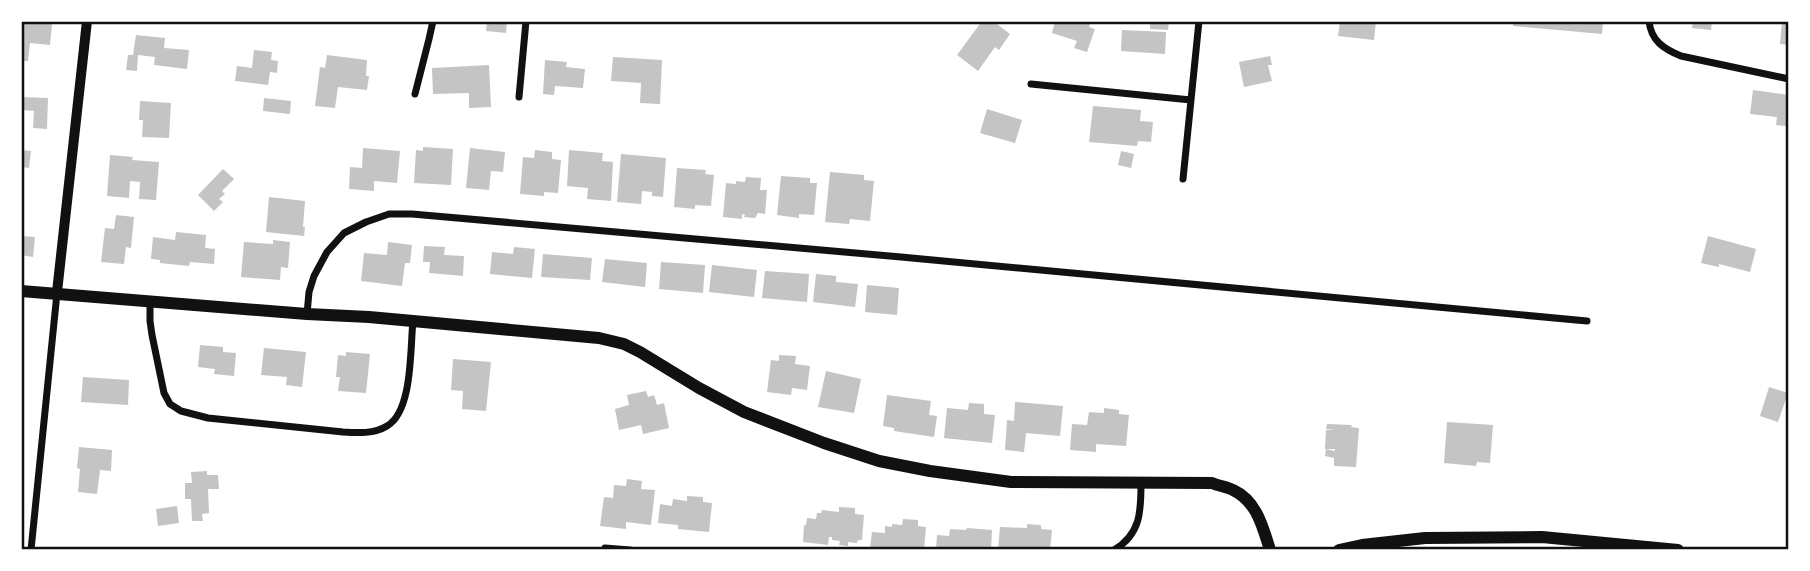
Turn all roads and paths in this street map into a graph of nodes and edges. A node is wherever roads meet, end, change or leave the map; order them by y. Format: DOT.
graph roads {
  1 [pos="87,21"];
  2 [pos="433,21"];
  3 [pos="526,21"];
  4 [pos="1199,21"];
  5 [pos="1649,21"];
  6 [pos="1789,79"];
  7 [pos="1031,83"];
  8 [pos="415,94"];
  9 [pos="519,97"];
  10 [pos="1191,100"];
  11 [pos="1183,179"];
  12 [pos="21,290"];
  13 [pos="57,292"];
  14 [pos="150,302"];
  15 [pos="307,314"];
  16 [pos="413,321"];
  17 [pos="1587,321"];
  18 [pos="1142,483"];
  19 [pos="605,548"];
  20 [pos="31,550"];
  21 [pos="630,550"];
  22 [pos="1114,550"];
  23 [pos="1270,550"];
  24 [pos="1339,550"];
  25 [pos="1678,550"];
  1 -- 13 [label="street"];
  2 -- 8 [label="street"];
  3 -- 9 [label="street"];
  4 -- 10 [label="street"];
  5 -- 6 [label="street"];
  7 -- 10 [label="street"];
  10 -- 11 [label="street"];
  12 -- 13 [label="main road"];
  13 -- 14 [label="main road"];
  13 -- 20 [label="street"];
  14 -- 15 [label="main road"];
  14 -- 16 [label="street"];
  15 -- 16 [label="main road"];
  15 -- 17 [label="street"];
  16 -- 18 [label="main road"];
  18 -- 22 [label="street"];
  18 -- 23 [label="main road"];
  19 -- 21 [label="street"];
  24 -- 25 [label="main road"];
}
